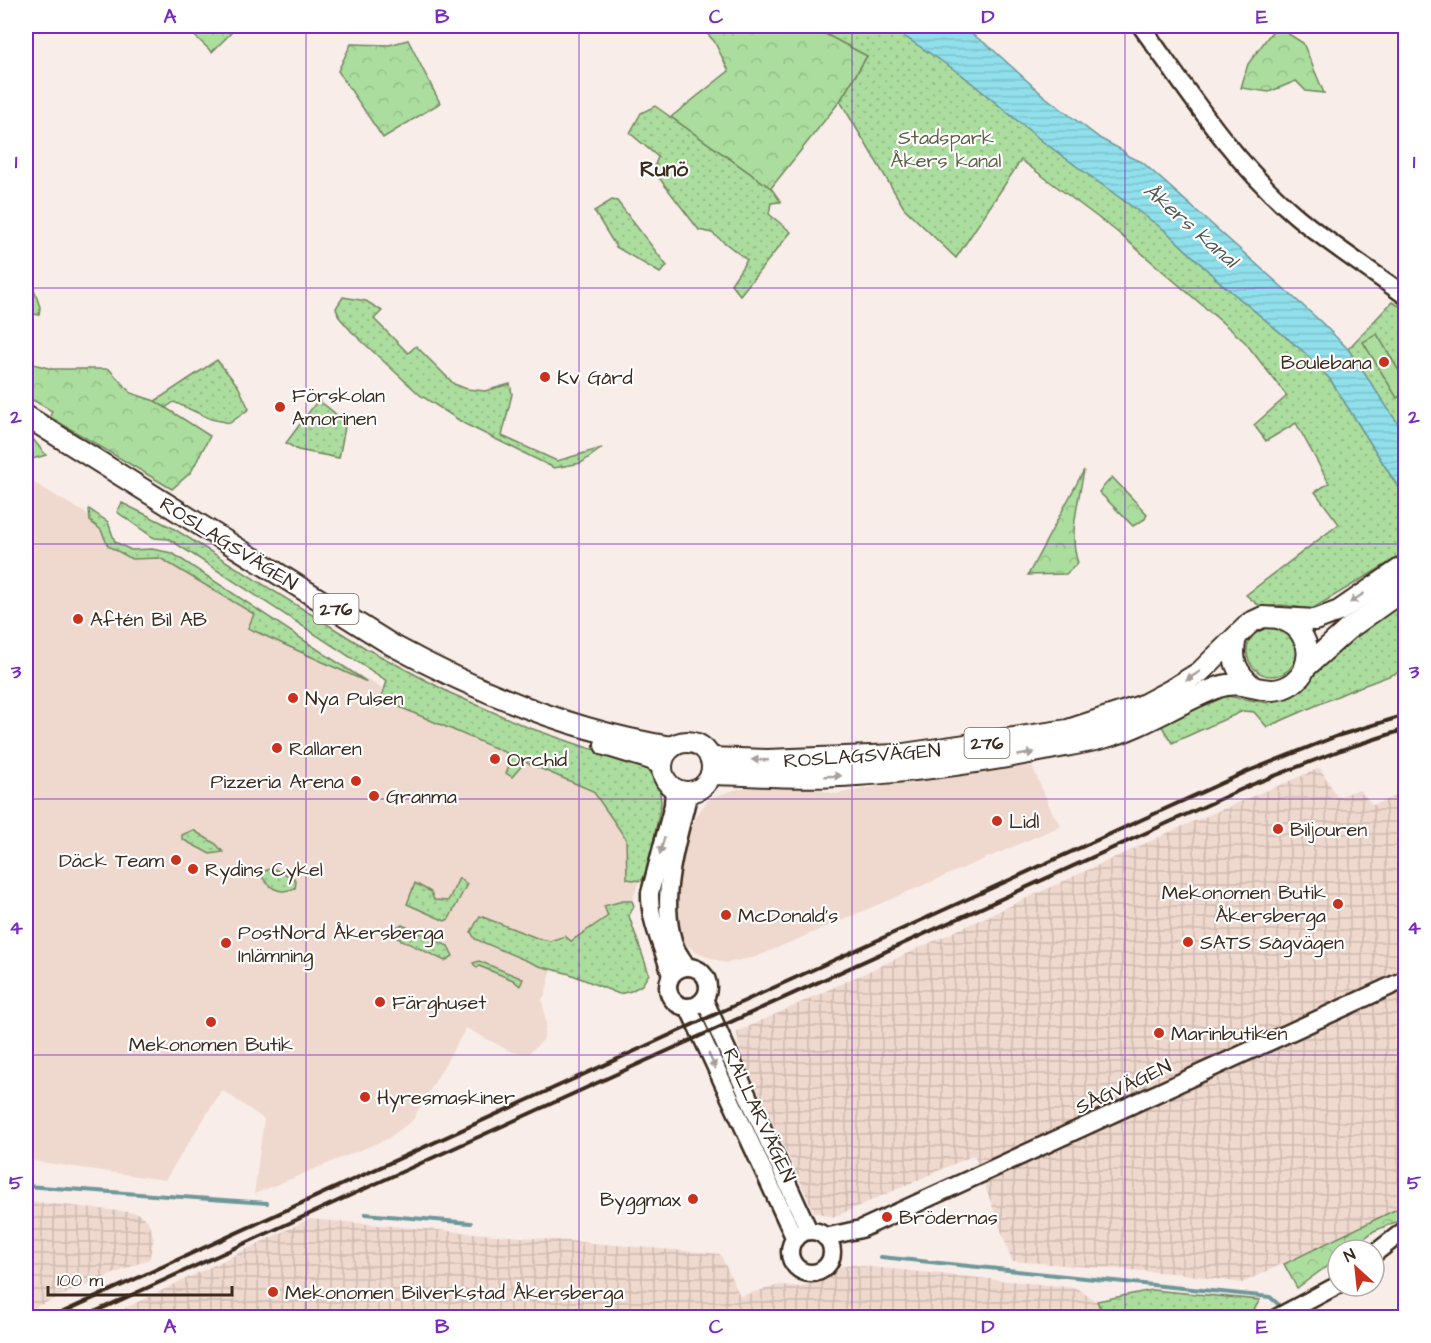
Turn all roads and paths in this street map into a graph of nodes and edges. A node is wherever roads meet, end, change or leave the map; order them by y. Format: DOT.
graph roads {
  1 [pos="1141,26"];
  2 [pos="1406,296"];
  3 [pos="26,416"];
  4 [pos="26,428"];
  5 [pos="1406,565"];
  6 [pos="1406,588"];
  7 [pos="1276,617"];
  8 [pos="1236,637"];
  9 [pos="1306,667"];
  10 [pos="1252,686"];
  11 [pos="672,747"];
  12 [pos="662,765"];
  13 [pos="711,766"];
  14 [pos="683,790"];
  15 [pos="687,967"];
  16 [pos="671,976"];
  17 [pos="1406,978"];
  18 [pos="704,999"];
  19 [pos="688,1007"];
  20 [pos="1406,1229"];
  21 [pos="858,1230"];
  22 [pos="810,1236"];
  23 [pos="1386,1245"];
  24 [pos="832,1253"];
  25 [pos="1326,1291"];
  26 [pos="1276,1317"];
  1 -- 2 [label="street"];
  3 -- 11 [label="main road, ROSLAGSVÄGEN / 276"];
  4 -- 12 [label="main road, ROSLAGSVÄGEN / 276"];
  5 -- 7 [label="main road, ROSLAGSVÄGEN / 276, one-way"];
  6 -- 9 [label="main road, ROSLAGSVÄGEN / 276"];
  7 -- 8 [label="main road, ROSLAGSVÄGEN / 276"];
  7 -- 9 [label="main road"];
  8 -- 10 [label="main road"];
  8 -- 13 [label="main road, ROSLAGSVÄGEN / 276, one-way"];
  9 -- 10 [label="main road, ROSLAGSVÄGEN / 276"];
  13 -- 10 [label="main road, ROSLAGSVÄGEN / 276, one-way"];
  11 -- 12 [label="main road"];
  11 -- 13 [label="main road, 276"];
  12 -- 14 [label="main road"];
  13 -- 14 [label="main road"];
  14 -- 15 [label="street"];
  14 -- 16 [label="street, one-way"];
  15 -- 16 [label="street"];
  15 -- 18 [label="street"];
  16 -- 19 [label="street"];
  17 -- 21 [label="street, SÅGVÄGEN"];
  18 -- 19 [label="street"];
  18 -- 22 [label="street, RALLARVÄGEN"];
  19 -- 22 [label="street, RALLARVÄGEN, one-way"];
  20 -- 23 [label="street"];
  21 -- 22 [label="street, SÅGVÄGEN"];
  21 -- 24 [label="street, SÅGVÄGEN"];
  22 -- 24 [label="street"];
  22 -- 24 [label="street"];
  25 -- 26 [label="street"];
}
